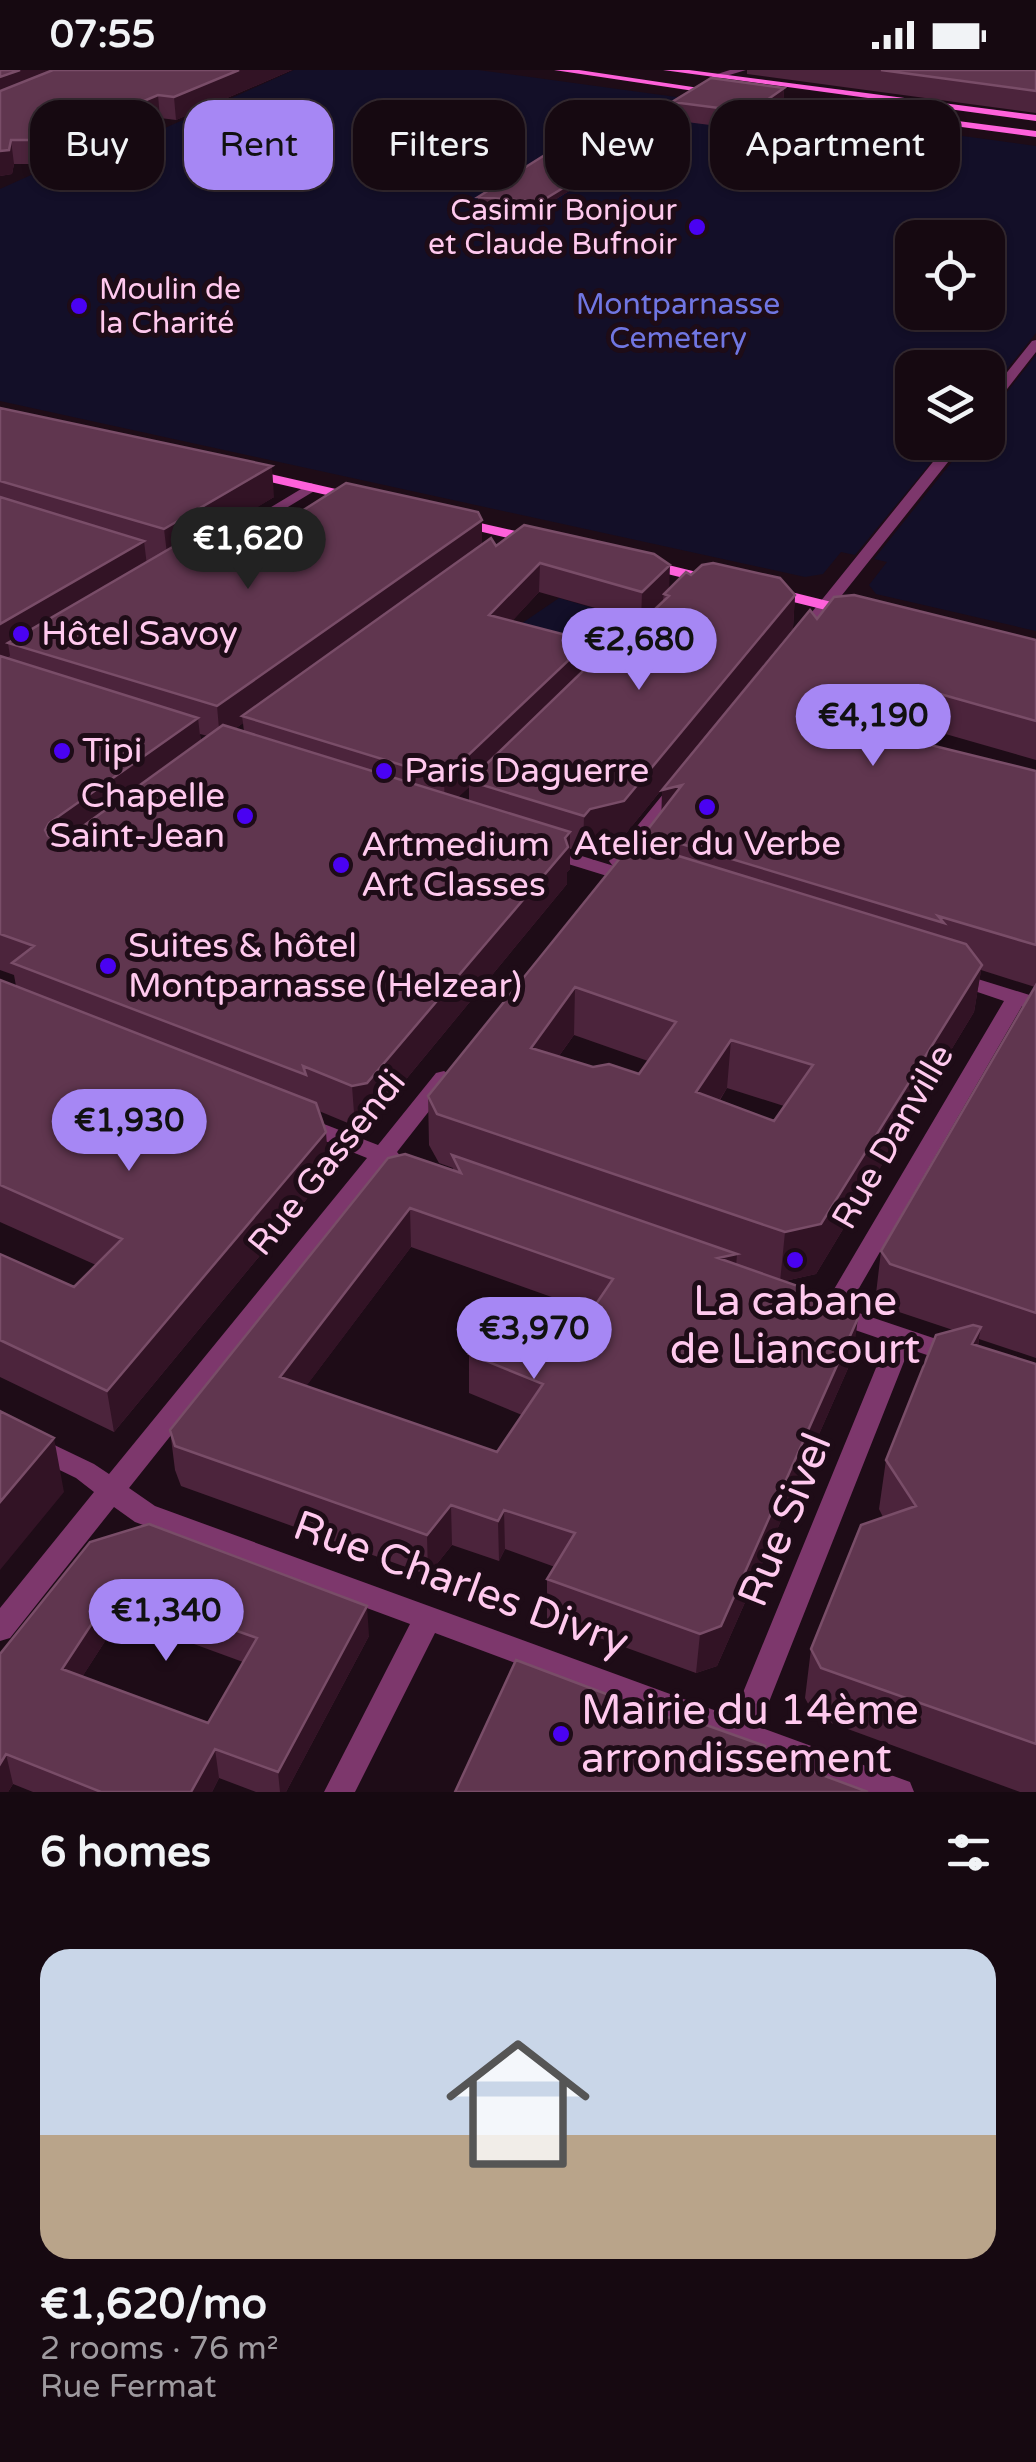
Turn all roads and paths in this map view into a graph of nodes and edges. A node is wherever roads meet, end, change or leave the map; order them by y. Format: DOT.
graph roads {
  1 [pos="559,70"];
  2 [pos="668,70"];
  3 [pos="741,70"];
  4 [pos="686,71"];
  5 [pos="716,76"];
  6 [pos="736,94"];
  7 [pos="755,96"];
  8 [pos="1036,118"];
  9 [pos="1036,134"];
  10 [pos="1036,344"];
  11 [pos="1005,383"];
  12 [pos="942,460"];
  13 [pos="233,470"];
  14 [pos="311,487"];
  15 [pos="366,500"];
  16 [pos="440,518"];
  17 [pos="518,536"];
  18 [pos="218,543"];
  19 [pos="555,544"];
  20 [pos="491,555"];
  21 [pos="630,561"];
  22 [pos="700,577"];
  23 [pos="719,581"];
  24 [pos="758,590"];
  25 [pos="678,599"];
  26 [pos="826,604"];
  27 [pos="878,618"];
  28 [pos="792,646"];
  29 [pos="694,768"];
  30 [pos="521,844"];
  31 [pos="607,879"];
  32 [pos="660,886"];
  33 [pos="934,972"];
  34 [pos="1026,1001"];
  35 [pos="457,1062"];
  36 [pos="278,1114"];
  37 [pos="382,1155"];
  38 [pos="413,1168"];
  39 [pos="901,1337"];
  40 [pos="985,1366"];
  41 [pos="0,1429"];
  42 [pos="112,1490"];
  43 [pos="428,1618"];
  44 [pos="0,1629"];
  45 [pos="742,1732"];
  46 [pos="340,1792"];
  47 [pos="899,1792"];
  1 -- 6 [label="street"];
  2 -- 4 [label="street"];
  3 -- 5 [label="street"];
  4 -- 5 [label="street"];
  5 -- 8 [label="street"];
  7 -- 9 [label="street"];
  10 -- 11 [label="street"];
  12 -- 26 [label="street"];
  13 -- 14 [label="street"];
  14 -- 15 [label="street"];
  14 -- 18 [label="street"];
  16 -- 17 [label="street"];
  17 -- 19 [label="street"];
  17 -- 20 [label="street"];
  21 -- 22 [label="street"];
  22 -- 23 [label="street"];
  22 -- 25 [label="street"];
  24 -- 26 [label="street"];
  26 -- 27 [label="street"];
  26 -- 28 [label="street"];
  29 -- 31 [label="street"];
  30 -- 31 [label="street"];
  31 -- 32 [label="street"];
  33 -- 34 [label="street"];
  34 -- 39 [label="street, Rue Danville"];
  35 -- 37 [label="street, Rue Gassendi"];
  36 -- 37 [label="street"];
  37 -- 38 [label="street"];
  37 -- 42 [label="street, Rue Gassendi"];
  39 -- 40 [label="street"];
  39 -- 45 [label="street, Rue Sivel"];
  41 -- 42 [label="street, Rue Charles Divry"];
  42 -- 43 [label="street, Rue Charles Divry"];
  42 -- 44 [label="street, Rue Gassendi"];
  43 -- 45 [label="street, Rue Charles Divry"];
  43 -- 46 [label="street"];
  45 -- 47 [label="street, Rue Charles Divry"];
}
